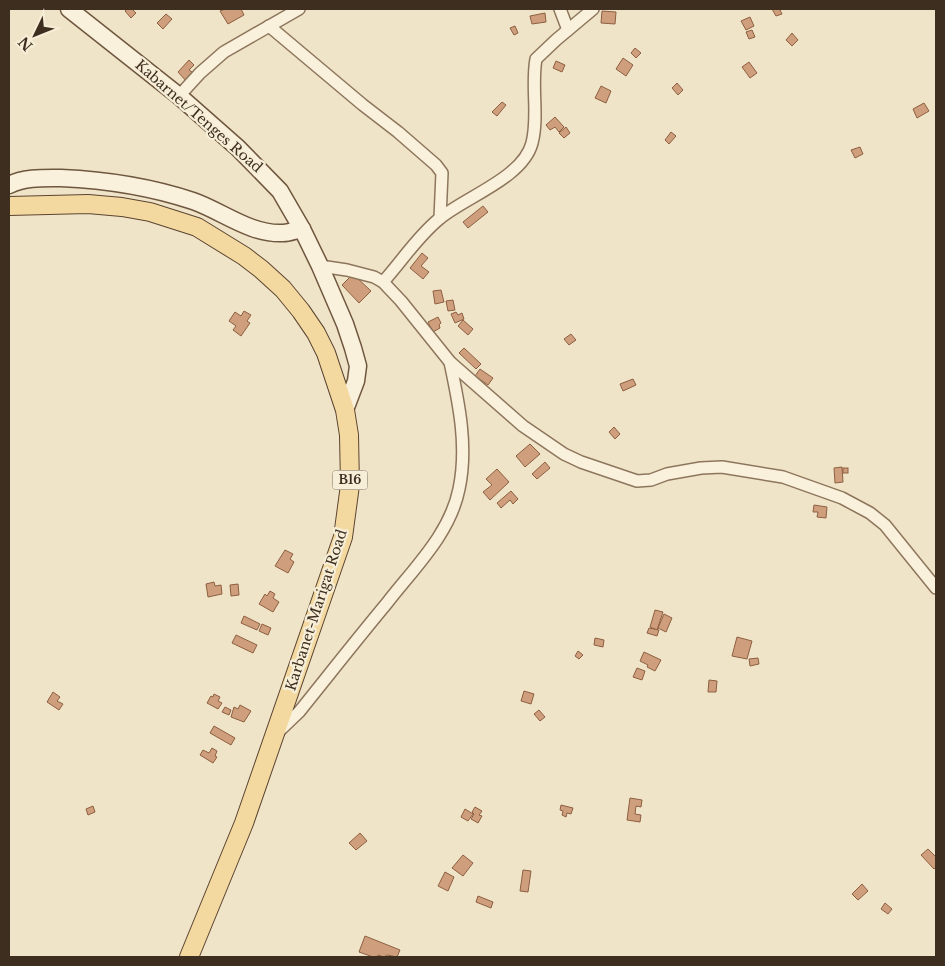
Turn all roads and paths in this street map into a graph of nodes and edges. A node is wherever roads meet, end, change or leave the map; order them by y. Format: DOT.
graph roads {
  1 [pos="69,9"];
  2 [pos="299,9"];
  3 [pos="560,9"];
  4 [pos="593,9"];
  5 [pos="269,26"];
  6 [pos="568,30"];
  7 [pos="179,96"];
  8 [pos="9,185"];
  9 [pos="9,206"];
  10 [pos="440,218"];
  11 [pos="302,229"];
  12 [pos="320,266"];
  13 [pos="383,282"];
  14 [pos="450,362"];
  15 [pos="345,410"];
  16 [pos="936,588"];
  17 [pos="273,736"];
  18 [pos="189,957"];
  1 -- 7 [label="street, Kabarnet/Tenges Road"];
  2 -- 5 [label="street"];
  3 -- 6 [label="street"];
  4 -- 6 [label="street"];
  5 -- 7 [label="street"];
  5 -- 10 [label="street"];
  6 -- 10 [label="street"];
  7 -- 11 [label="street, Kabarnet/Tenges Road"];
  8 -- 11 [label="street"];
  9 -- 15 [label="main road, Karbanet-Marigat Road / B16"];
  10 -- 13 [label="street"];
  11 -- 12 [label="street, Kabarnet/Tenges Road"];
  12 -- 13 [label="street"];
  12 -- 15 [label="street, Kabarnet/Tenges Road"];
  13 -- 14 [label="street"];
  14 -- 16 [label="street"];
  14 -- 17 [label="street"];
  15 -- 17 [label="main road, Karbanet-Marigat Road / B16"];
  17 -- 18 [label="main road, Karbanet-Marigat Road / B16"];
}
